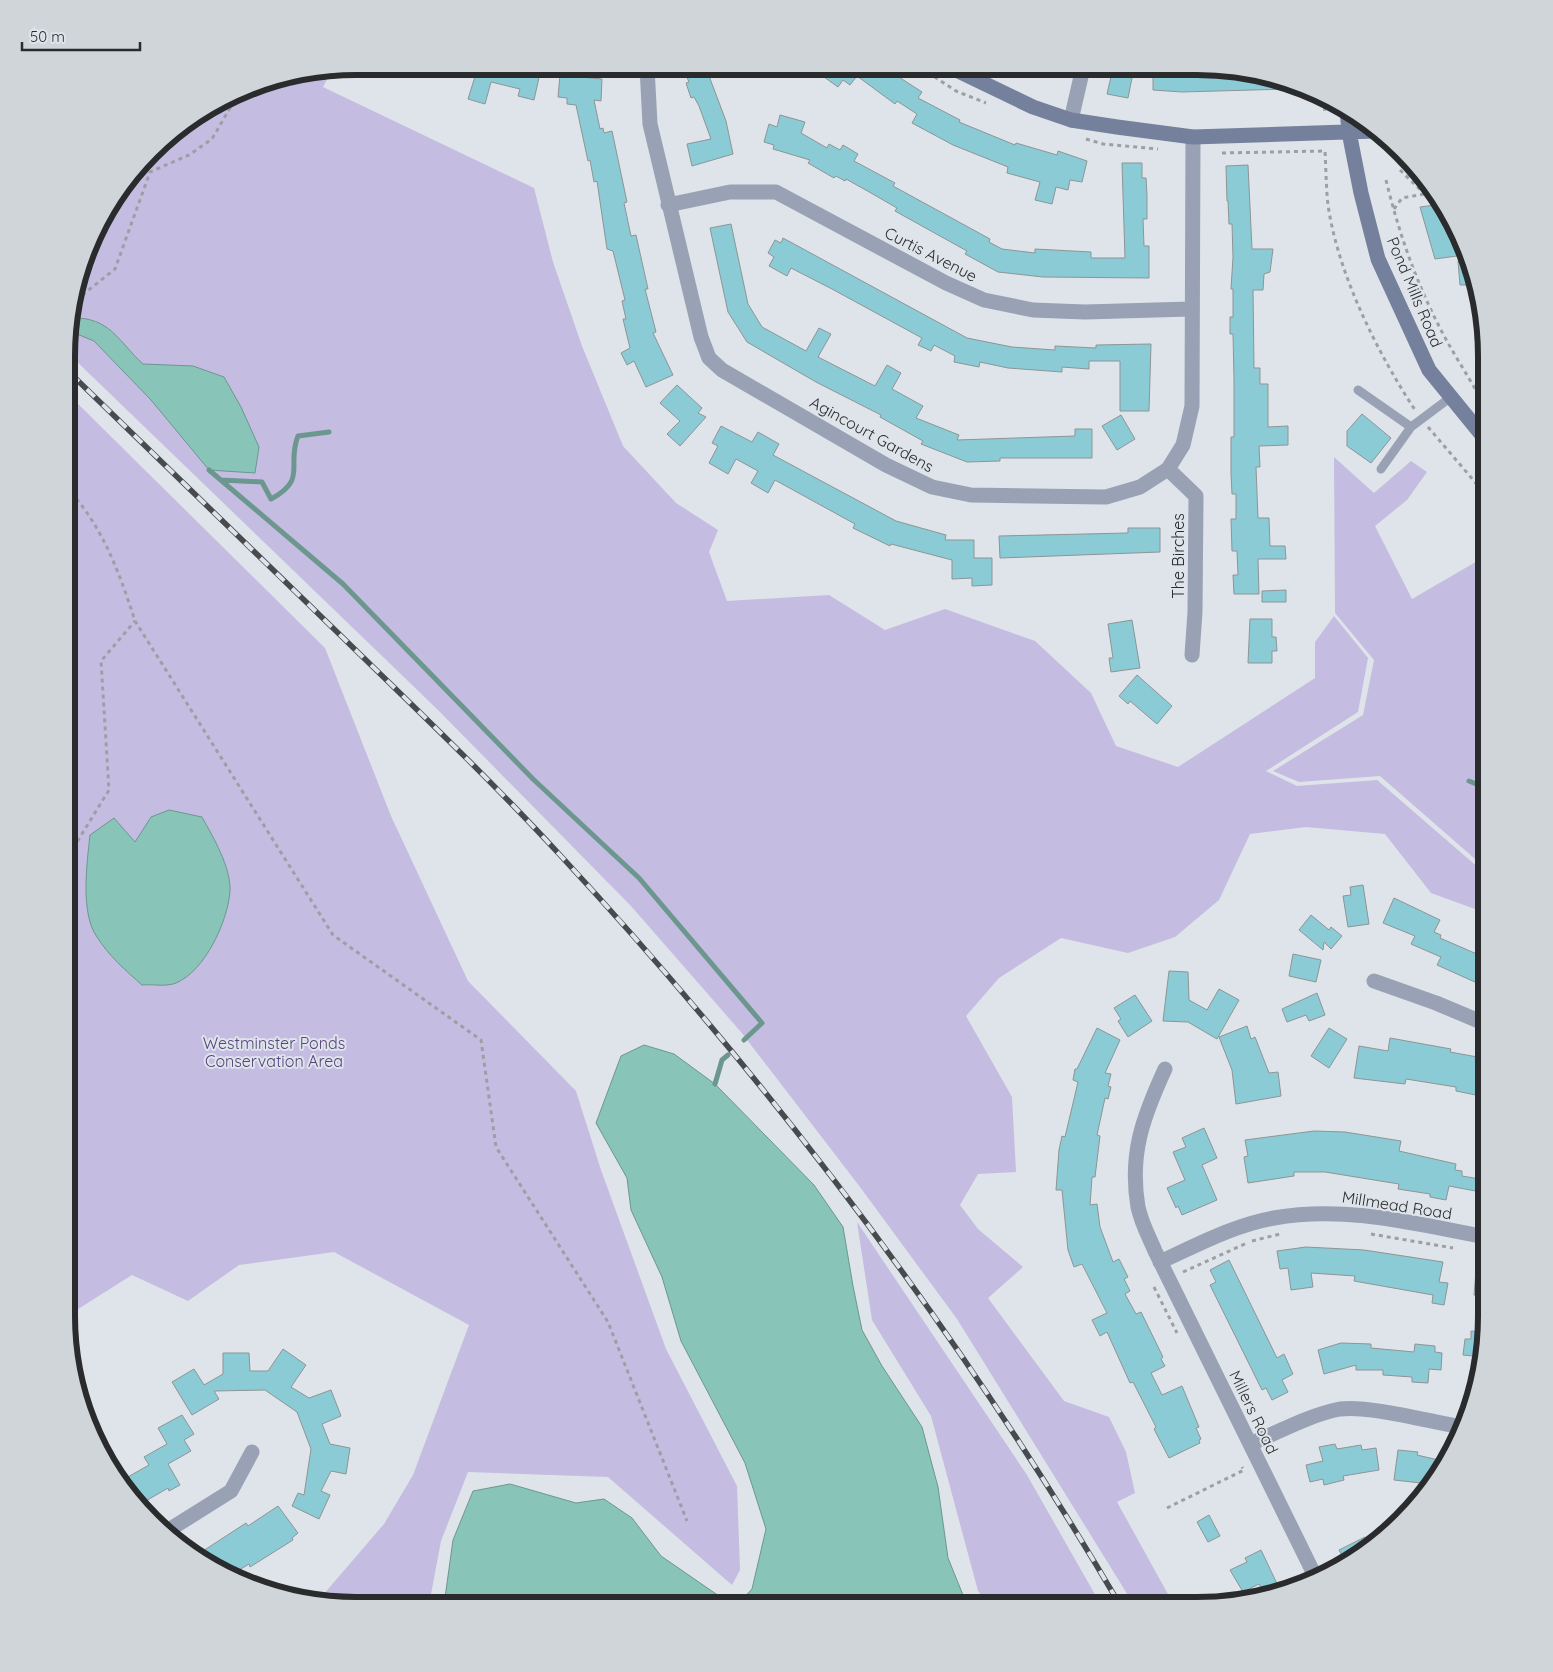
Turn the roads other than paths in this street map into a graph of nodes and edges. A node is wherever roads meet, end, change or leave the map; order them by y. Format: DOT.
graph roads {
  1 [pos="647,75"];
  2 [pos="967,75"];
  3 [pos="1081,75"];
  4 [pos="1348,119"];
  5 [pos="1071,120"];
  6 [pos="1366,131"];
  7 [pos="1349,132"];
  8 [pos="1193,137"];
  9 [pos="668,205"];
  10 [pos="1191,309"];
  11 [pos="1358,390"];
  12 [pos="1451,397"];
  13 [pos="1411,427"];
  14 [pos="1478,430"];
  15 [pos="1168,469"];
  16 [pos="1381,469"];
  17 [pos="1192,655"];
  18 [pos="1374,981"];
  19 [pos="1478,1021"];
  20 [pos="1165,1069"];
  21 [pos="1478,1236"];
  22 [pos="1160,1262"];
  23 [pos="1456,1426"];
  24 [pos="1250,1444"];
  25 [pos="252,1452"];
  26 [pos="172,1528"];
  27 [pos="1313,1572"];
  1 -- 9 [label="street, Agincourt Gardens"];
  2 -- 5 [label="street"];
  3 -- 5 [label="street"];
  4 -- 7 [label="street, Pond Mills Road"];
  5 -- 8 [label="street"];
  6 -- 7 [label="street"];
  7 -- 8 [label="street"];
  7 -- 12 [label="street, Pond Mills Road"];
  8 -- 10 [label="street, Agincourt Gardens"];
  9 -- 10 [label="street, Curtis Avenue"];
  9 -- 15 [label="street, Agincourt Gardens"];
  10 -- 15 [label="street, Agincourt Gardens"];
  11 -- 13 [label="lane"];
  12 -- 13 [label="lane"];
  12 -- 14 [label="street, Pond Mills Road"];
  13 -- 16 [label="lane"];
  15 -- 17 [label="street, The Birches"];
  18 -- 19 [label="street"];
  20 -- 22 [label="street, Millers Road"];
  21 -- 22 [label="street, Millmead Road"];
  22 -- 24 [label="street, Millers Road"];
  23 -- 24 [label="street"];
  24 -- 27 [label="street, Millers Road"];
  25 -- 26 [label="street"];
}
